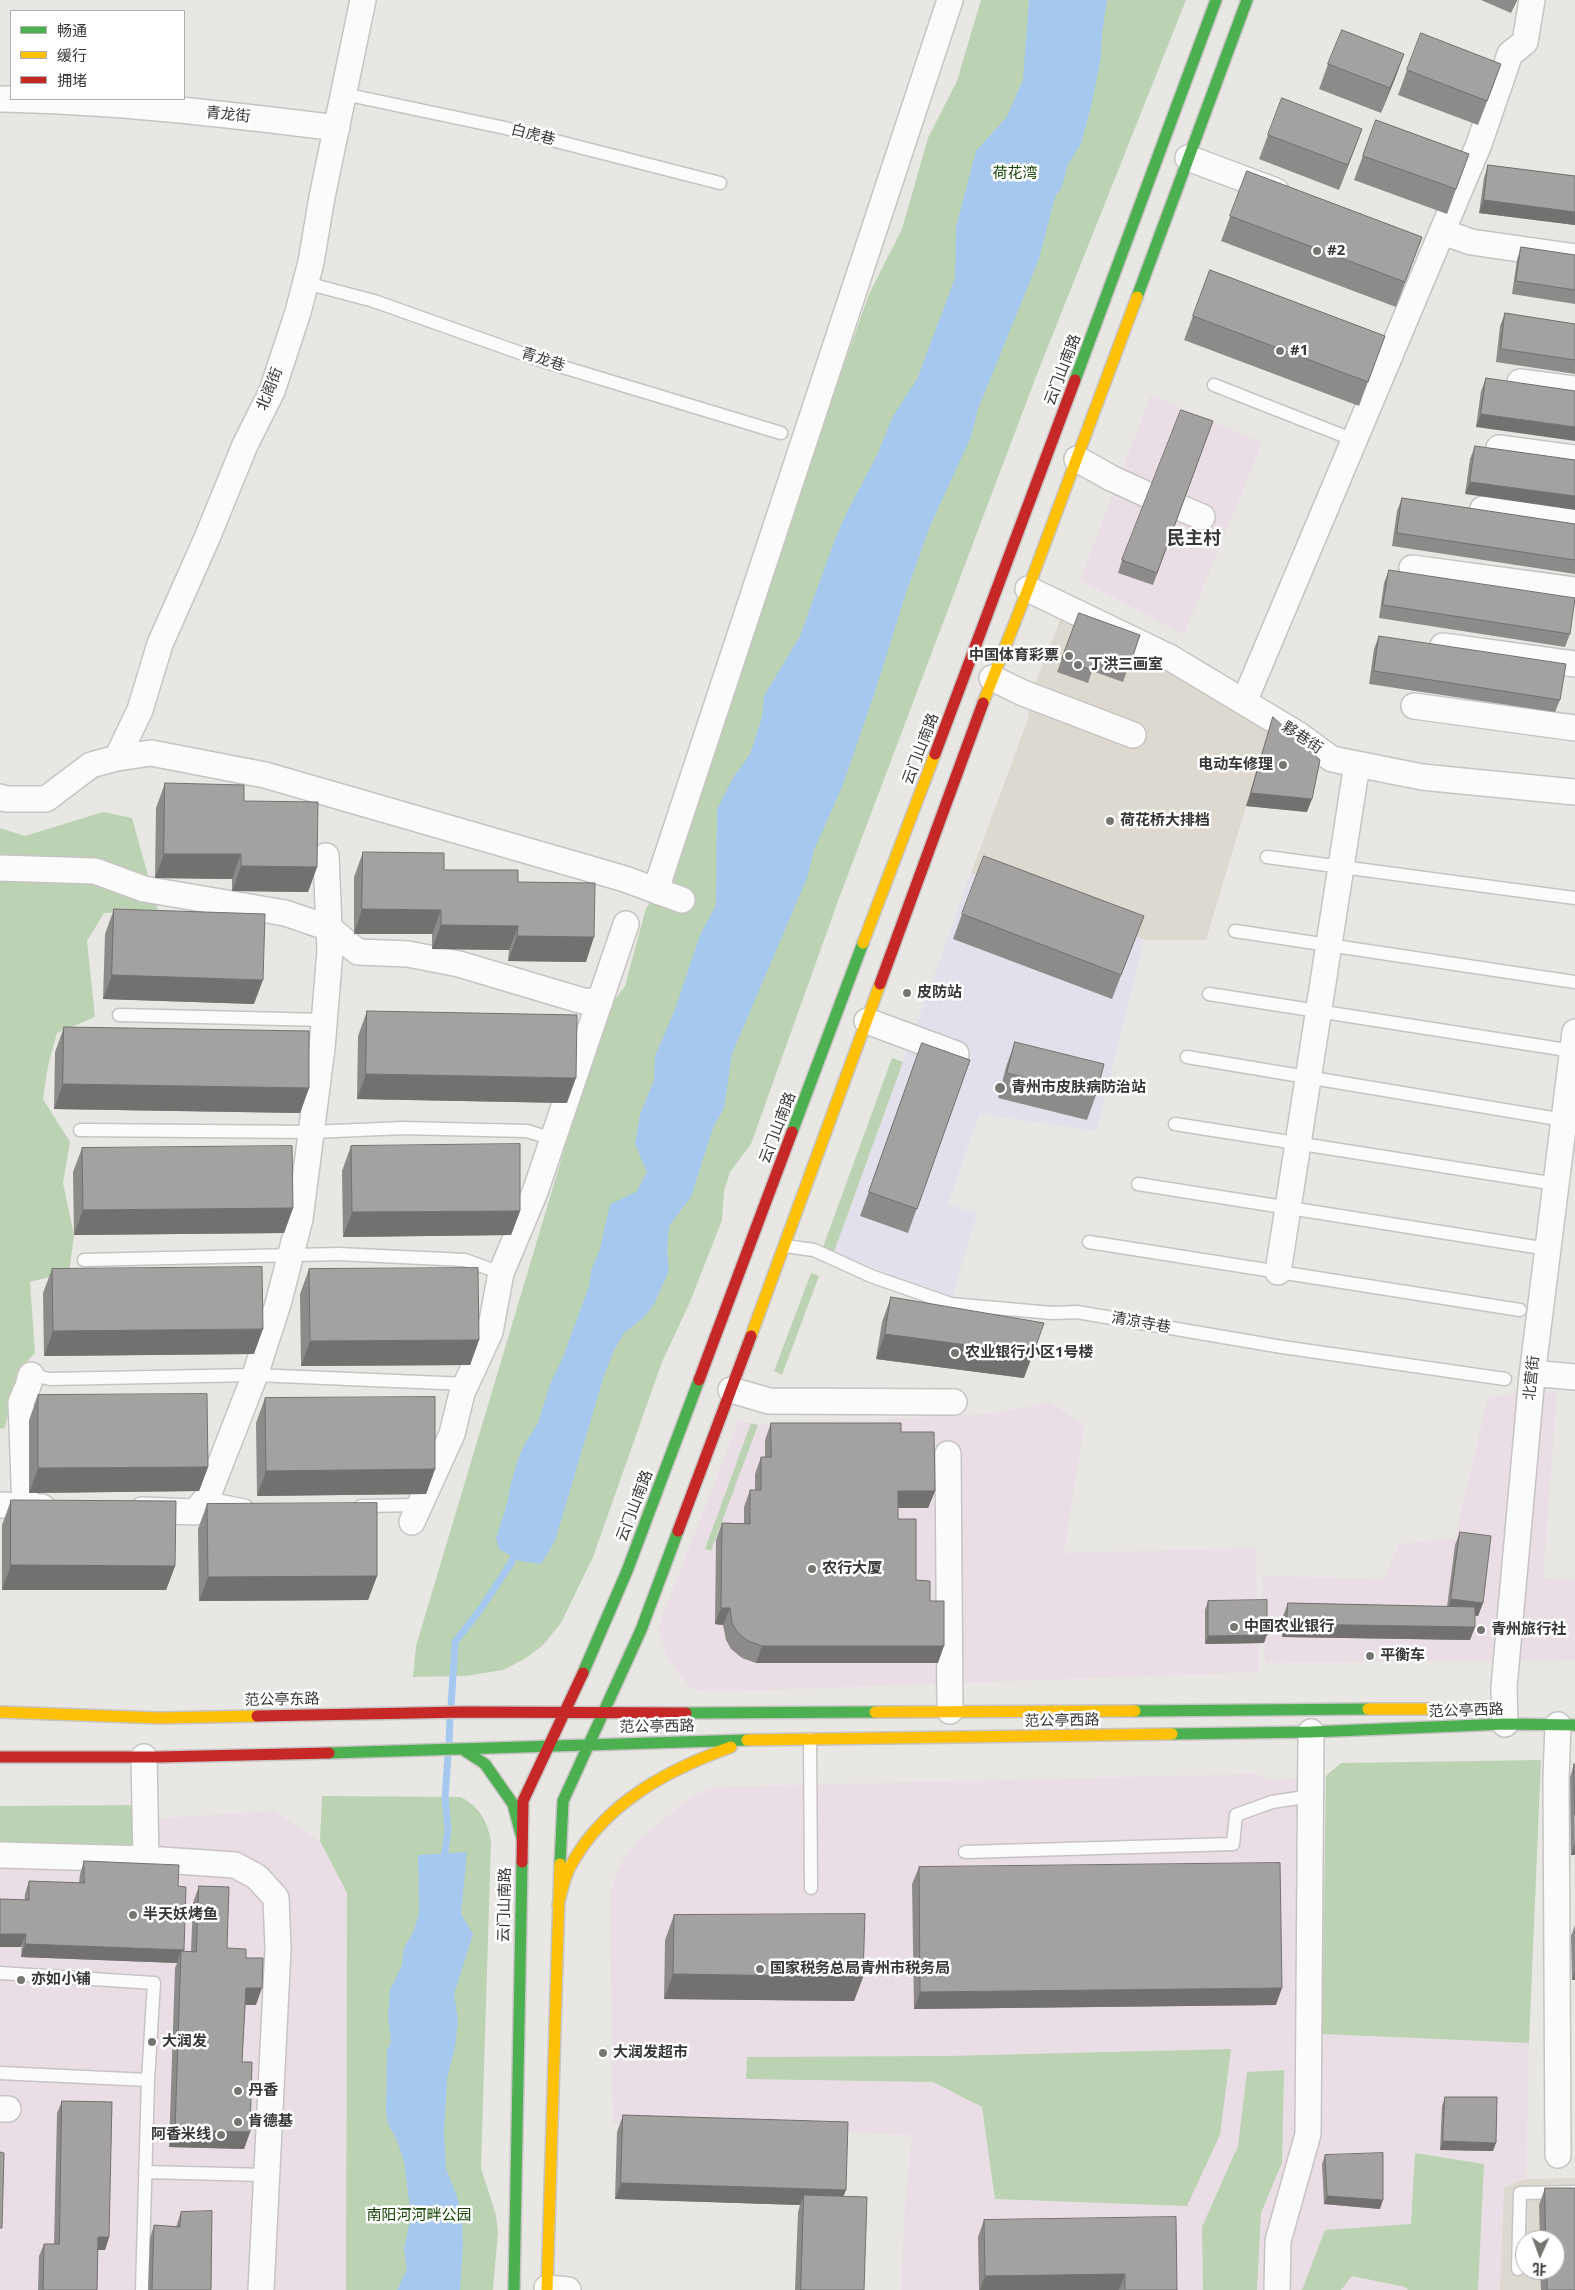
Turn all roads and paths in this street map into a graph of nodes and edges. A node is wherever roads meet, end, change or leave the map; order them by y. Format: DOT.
graph roads {
  1 [pos="363,0"];
  2 [pos="950,0"];
  3 [pos="1216,0"];
  4 [pos="1247,0"];
  5 [pos="1532,0"];
  6 [pos="344,94"];
  7 [pos="50,100"];
  8 [pos="337,128"];
  9 [pos="1188,158"];
  10 [pos="720,183"];
  11 [pos="1299,200"];
  12 [pos="1431,244"];
  13 [pos="1575,257"];
  14 [pos="306,283"];
  15 [pos="1520,382"];
  16 [pos="1214,385"];
  17 [pos="1575,389"];
  18 [pos="781,434"];
  19 [pos="1354,440"];
  20 [pos="1499,448"];
  21 [pos="1575,458"];
  22 [pos="1077,459"];
  23 [pos="1148,495"];
  24 [pos="1483,509"];
  25 [pos="1575,520"];
  26 [pos="1412,568"];
  27 [pos="1028,589"];
  28 [pos="1575,590"];
  29 [pos="1420,643"];
  30 [pos="1575,664"];
  31 [pos="992,678"];
  32 [pos="1244,702"];
  33 [pos="1414,706"];
  34 [pos="1575,728"];
  35 [pos="1133,735"];
  36 [pos="116,758"];
  37 [pos="1357,764"];
  38 [pos="1575,792"];
  39 [pos="0,797"];
  40 [pos="326,856"];
  41 [pos="1267,857"];
  42 [pos="1341,867"];
  43 [pos="0,868"];
  44 [pos="659,892"];
  45 [pos="1575,898"];
  46 [pos="682,900"];
  47 [pos="626,924"];
  48 [pos="329,928"];
  49 [pos="1234,931"];
  50 [pos="1328,944"];
  51 [pos="1575,982"];
  52 [pos="1209,994"];
  53 [pos="600,1002"];
  54 [pos="838,1010"];
  55 [pos="1318,1011"];
  56 [pos="119,1015"];
  57 [pos="324,1020"];
  58 [pos="867,1020"];
  59 [pos="1574,1041"];
  60 [pos="956,1054"];
  61 [pos="1187,1057"];
  62 [pos="1308,1079"];
  63 [pos="1564,1120"];
  64 [pos="1174,1124"];
  65 [pos="80,1130"];
  66 [pos="313,1132"];
  67 [pos="553,1139"];
  68 [pos="1298,1143"];
  69 [pos="1138,1184"];
  70 [pos="1556,1184"];
  71 [pos="1288,1209"];
  72 [pos="1089,1242"];
  73 [pos="785,1246"];
  74 [pos="1548,1249"];
  75 [pos="290,1257"];
  76 [pos="84,1260"];
  77 [pos="1278,1272"];
  78 [pos="501,1273"];
  79 [pos="1520,1310"];
  80 [pos="31,1375"];
  81 [pos="255,1375"];
  82 [pos="1532,1376"];
  83 [pos="1575,1377"];
  84 [pos="1505,1379"];
  85 [pos="466,1384"];
  86 [pos="731,1390"];
  87 [pos="954,1402"];
  88 [pos="948,1454"];
  89 [pos="207,1498"];
  90 [pos="0,1505"];
  91 [pos="25,1506"];
  92 [pos="351,1506"];
  93 [pos="256,1507"];
  94 [pos="65,1508"];
  95 [pos="115,1509"];
  96 [pos="416,1513"];
  97 [pos="1465,1708"];
  98 [pos="950,1711"];
  99 [pos="0,1712"];
  100 [pos="565,1712"];
  101 [pos="603,1712"];
  102 [pos="1504,1712"];
  103 [pos="1567,1725"];
  104 [pos="1311,1732"];
  105 [pos="810,1739"];
  106 [pos="750,1741"];
  107 [pos="589,1744"];
  108 [pos="549,1746"];
  109 [pos="462,1749"];
  110 [pos="0,1757"];
  111 [pos="152,1757"];
  112 [pos="1310,1796"];
  113 [pos="522,1838"];
  114 [pos="965,1852"];
  115 [pos="0,1855"];
  116 [pos="146,1859"];
  117 [pos="811,1888"];
  118 [pos="558,1905"];
  119 [pos="0,1973"];
  120 [pos="0,2073"];
  121 [pos="148,2080"];
  122 [pos="1558,2154"];
  123 [pos="144,2172"];
  124 [pos="266,2175"];
  125 [pos="1575,2192"];
  126 [pos="1519,2230"];
  127 [pos="554,2289"];
  128 [pos="142,2290"];
  129 [pos="261,2290"];
  130 [pos="514,2290"];
  131 [pos="1276,2290"];
  1 -- 6 [label="street, 北阁街"];
  2 -- 44 [label="street"];
  3 -- 54 [label="main road, 云门山南路"];
  4 -- 9 [label="main road"];
  5 -- 12 [label="street"];
  6 -- 8 [label="street, 北阁街"];
  6 -- 10 [label="lane, 白虎巷"];
  7 -- 8 [label="street, 青龙街"];
  8 -- 14 [label="street, 北阁街"];
  9 -- 11 [label="street"];
  9 -- 22 [label="main road"];
  12 -- 13 [label="street"];
  12 -- 19 [label="street"];
  14 -- 18 [label="lane, 青龙巷"];
  14 -- 36 [label="street, 北阁街"];
  15 -- 17 [label="street"];
  16 -- 19 [label="lane"];
  19 -- 32 [label="street"];
  20 -- 21 [label="street"];
  22 -- 23 [label="street"];
  22 -- 27 [label="main road"];
  24 -- 25 [label="street"];
  26 -- 28 [label="street"];
  27 -- 31 [label="main road"];
  27 -- 32 [label="street, 夥巷街"];
  29 -- 30 [label="street"];
  31 -- 35 [label="street"];
  31 -- 58 [label="main road"];
  32 -- 37 [label="street, 夥巷街"];
  33 -- 34 [label="street"];
  36 -- 39 [label="street"];
  36 -- 44 [label="street"];
  37 -- 38 [label="street, 夥巷街"];
  37 -- 42 [label="street"];
  40 -- 48 [label="street"];
  41 -- 42 [label="lane"];
  42 -- 45 [label="lane"];
  42 -- 50 [label="street"];
  43 -- 48 [label="street"];
  44 -- 46 [label="street"];
  47 -- 67 [label="street"];
  48 -- 53 [label="street"];
  48 -- 57 [label="street"];
  49 -- 50 [label="lane"];
  50 -- 51 [label="lane"];
  50 -- 55 [label="street"];
  52 -- 55 [label="lane"];
  54 -- 58 [label="main road"];
  54 -- 100 [label="main road, 云门山南路"];
  55 -- 59 [label="lane"];
  55 -- 62 [label="street"];
  56 -- 57 [label="lane"];
  57 -- 66 [label="street"];
  58 -- 60 [label="street"];
  58 -- 73 [label="main road"];
  59 -- 63 [label="street, 北营街"];
  61 -- 62 [label="lane"];
  62 -- 63 [label="lane"];
  62 -- 68 [label="street"];
  63 -- 70 [label="street, 北营街"];
  64 -- 68 [label="lane"];
  65 -- 66 [label="lane"];
  66 -- 67 [label="lane"];
  66 -- 75 [label="street"];
  67 -- 78 [label="street"];
  68 -- 70 [label="lane"];
  68 -- 71 [label="street"];
  69 -- 71 [label="lane"];
  70 -- 74 [label="street, 北营街"];
  71 -- 74 [label="lane"];
  71 -- 77 [label="street"];
  72 -- 77 [label="lane"];
  73 -- 84 [label="lane, 清凉寺巷"];
  73 -- 86 [label="main road"];
  74 -- 82 [label="street, 北营街"];
  75 -- 76 [label="lane"];
  75 -- 78 [label="lane"];
  75 -- 81 [label="street"];
  77 -- 79 [label="lane"];
  78 -- 85 [label="street"];
  80 -- 81 [label="lane"];
  80 -- 91 [label="street"];
  81 -- 85 [label="lane"];
  81 -- 89 [label="street"];
  82 -- 83 [label="street"];
  82 -- 102 [label="street, 北营街"];
  85 -- 96 [label="street"];
  86 -- 87 [label="street"];
  86 -- 101 [label="main road"];
  88 -- 98 [label="street"];
  89 -- 93 [label="lane"];
  89 -- 95 [label="street"];
  90 -- 91 [label="street"];
  91 -- 94 [label="street"];
  92 -- 96 [label="lane"];
  97 -- 98 [label="main road, 范公亭西路"];
  98 -- 101 [label="main road, 范公亭西路"];
  99 -- 100 [label="main road, 范公亭东路"];
  100 -- 101 [label="main road, 范公亭西路"];
  100 -- 108 [label="main road, 云门山南路"];
  101 -- 107 [label="main road"];
  102 -- 103 [label="main road, 范公亭西路"];
  102 -- 104 [label="main road, 范公亭西路"];
  103 -- 122 [label="street"];
  104 -- 105 [label="main road, 范公亭西路"];
  104 -- 112 [label="street"];
  105 -- 106 [label="main road, 范公亭西路"];
  105 -- 117 [label="lane"];
  106 -- 107 [label="main road, 范公亭西路"];
  106 -- 118 [label="main road"];
  107 -- 108 [label="main road, 范公亭西路"];
  107 -- 118 [label="main road"];
  108 -- 109 [label="main road"];
  108 -- 113 [label="main road, 云门山南路"];
  109 -- 111 [label="main road"];
  109 -- 113 [label="main road"];
  110 -- 111 [label="main road"];
  111 -- 116 [label="street"];
  112 -- 114 [label="lane"];
  112 -- 131 [label="street"];
  113 -- 130 [label="main road, 云门山南路"];
  115 -- 116 [label="street"];
  116 -- 124 [label="street"];
  118 -- 127 [label="main road"];
  119 -- 121 [label="lane"];
  120 -- 121 [label="lane"];
  121 -- 123 [label="lane"];
  123 -- 124 [label="lane"];
  123 -- 128 [label="lane"];
  124 -- 129 [label="street"];
  125 -- 126 [label="lane"];
}
